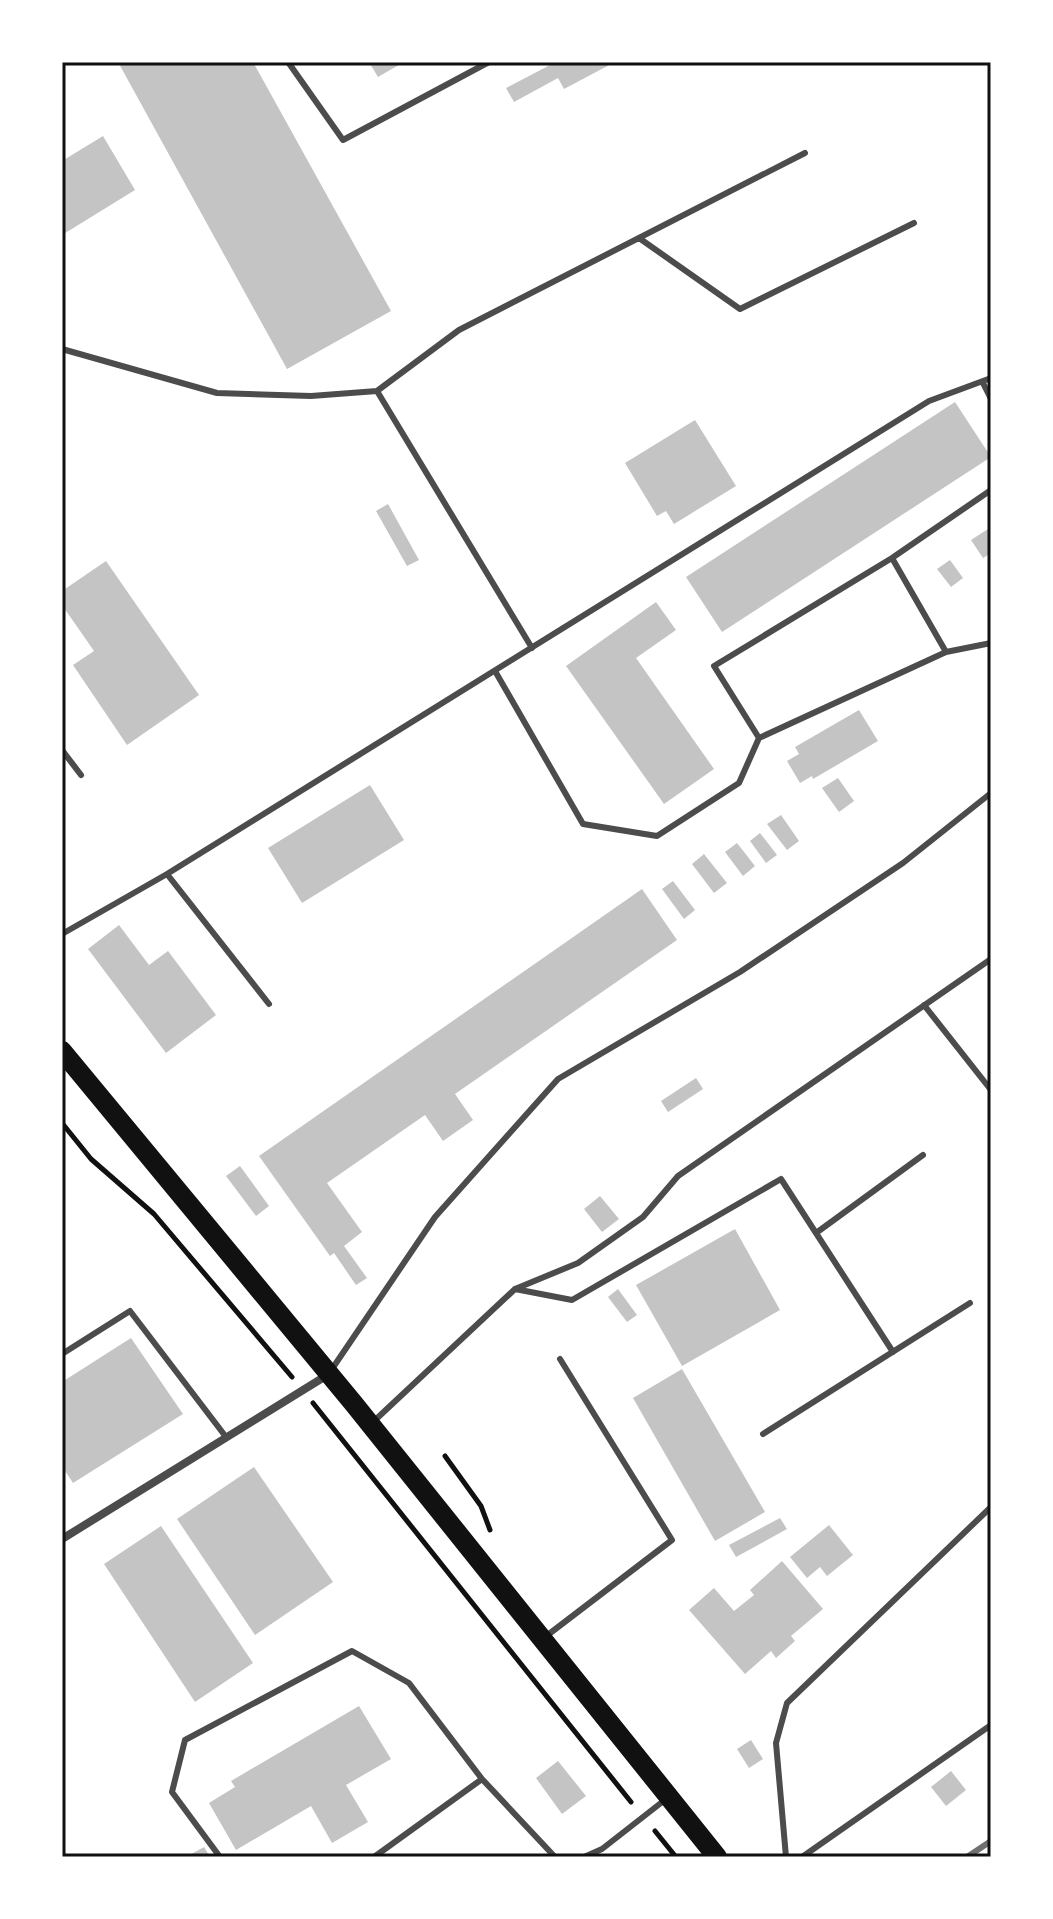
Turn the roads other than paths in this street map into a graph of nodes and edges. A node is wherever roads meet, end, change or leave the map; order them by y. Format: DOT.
graph roads {
  1 [pos="288,62"];
  2 [pos="489,62"];
  3 [pos="805,153"];
  4 [pos="914,223"];
  5 [pos="639,238"];
  6 [pos="62,349"];
  7 [pos="991,378"];
  8 [pos="983,383"];
  9 [pos="377,391"];
  10 [pos="991,399"];
  11 [pos="991,490"];
  12 [pos="892,558"];
  13 [pos="991,643"];
  14 [pos="532,648"];
  15 [pos="946,652"];
  16 [pos="495,671"];
  17 [pos="759,738"];
  18 [pos="62,750"];
  19 [pos="81,775"];
  20 [pos="991,793"];
  21 [pos="167,874"];
  22 [pos="62,934"];
  23 [pos="991,959"];
  24 [pos="269,1004"];
  25 [pos="924,1005"];
  26 [pos="62,1051"];
  27 [pos="991,1090"];
  28 [pos="923,1155"];
  29 [pos="816,1233"];
  30 [pos="515,1289"];
  31 [pos="970,1303"];
  32 [pos="893,1352"];
  33 [pos="62,1354"];
  34 [pos="560,1359"];
  35 [pos="329,1373"];
  36 [pos="370,1424"];
  37 [pos="763,1434"];
  38 [pos="226,1437"];
  39 [pos="991,1507"];
  40 [pos="62,1539"];
  41 [pos="542,1639"];
  42 [pos="991,1725"];
  43 [pos="482,1779"];
  44 [pos="669,1797"];
  45 [pos="220,1857"];
  46 [pos="374,1857"];
  47 [pos="555,1857"];
  48 [pos="584,1857"];
  49 [pos="717,1857"];
  50 [pos="786,1857"];
  51 [pos="802,1857"];
  1 -- 2 [label="lane"];
  3 -- 5 [label="lane"];
  4 -- 5 [label="lane"];
  5 -- 9 [label="lane"];
  6 -- 9 [label="lane"];
  7 -- 8 [label="lane"];
  8 -- 10 [label="lane"];
  8 -- 14 [label="lane"];
  9 -- 14 [label="lane"];
  11 -- 12 [label="lane"];
  12 -- 15 [label="lane"];
  12 -- 17 [label="lane"];
  13 -- 15 [label="lane"];
  14 -- 16 [label="lane"];
  15 -- 17 [label="lane"];
  16 -- 17 [label="lane"];
  16 -- 21 [label="lane"];
  18 -- 19 [label="lane"];
  20 -- 35 [label="lane"];
  21 -- 22 [label="lane"];
  21 -- 24 [label="lane"];
  23 -- 25 [label="lane"];
  25 -- 27 [label="lane"];
  25 -- 30 [label="lane"];
  26 -- 35 [label="main road"];
  28 -- 29 [label="lane"];
  29 -- 30 [label="lane"];
  29 -- 32 [label="lane"];
  30 -- 36 [label="lane"];
  31 -- 32 [label="lane"];
  32 -- 37 [label="lane"];
  33 -- 38 [label="lane"];
  34 -- 41 [label="lane"];
  35 -- 36 [label="main road"];
  35 -- 38 [label="street"];
  36 -- 41 [label="main road"];
  38 -- 40 [label="street"];
  39 -- 50 [label="lane"];
  41 -- 44 [label="main road"];
  42 -- 51 [label="lane"];
  43 -- 45 [label="lane"];
  43 -- 46 [label="lane"];
  43 -- 47 [label="lane"];
  44 -- 48 [label="lane"];
  44 -- 49 [label="main road"];
}
